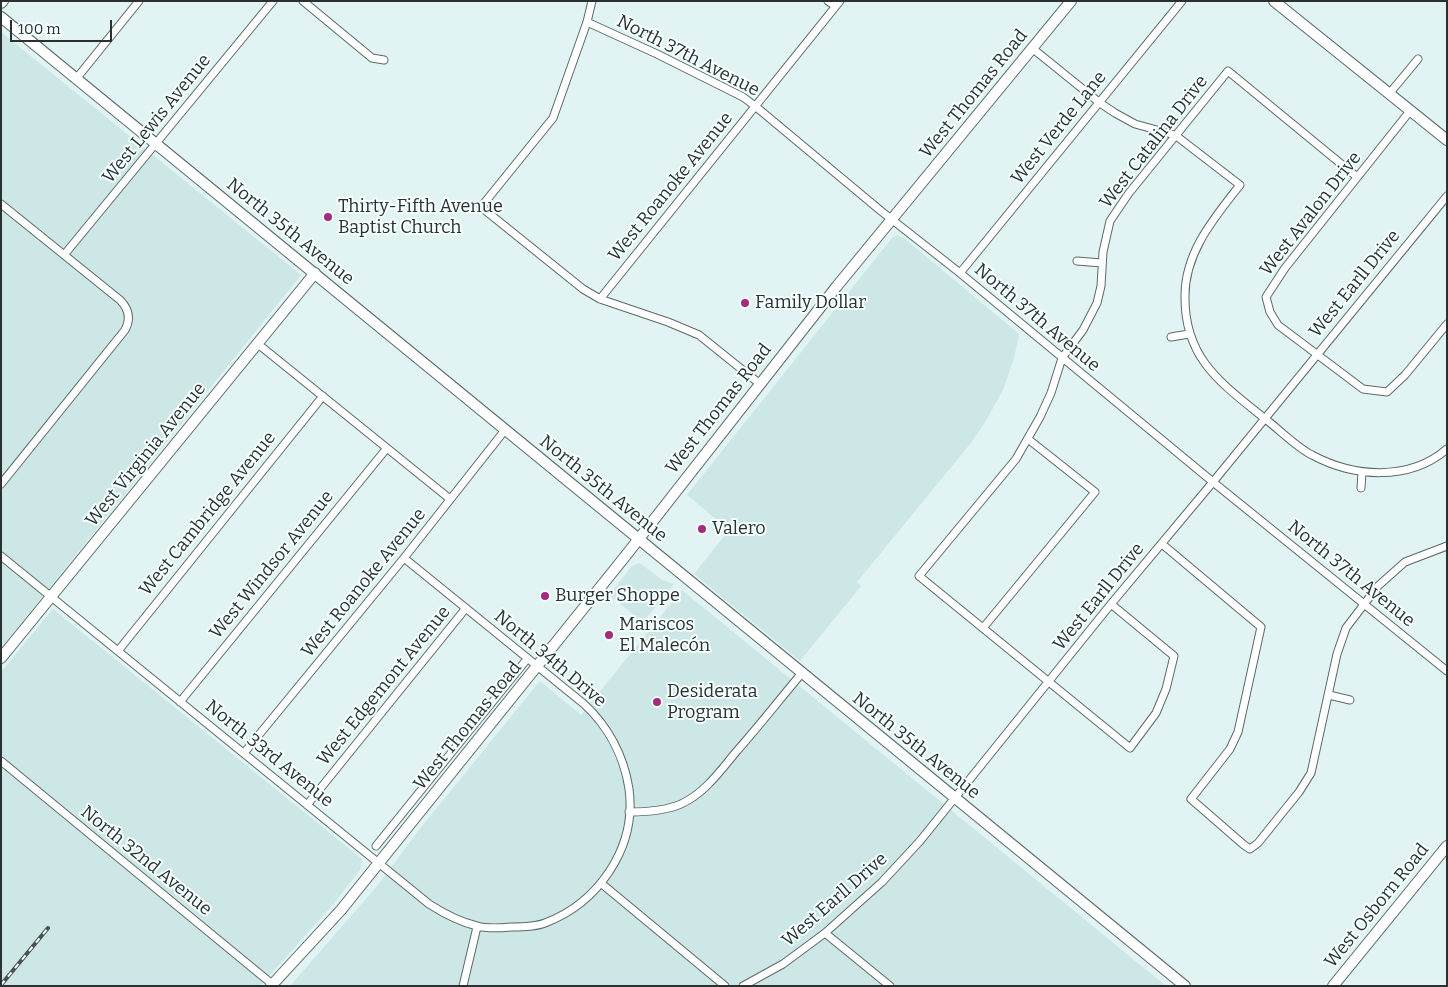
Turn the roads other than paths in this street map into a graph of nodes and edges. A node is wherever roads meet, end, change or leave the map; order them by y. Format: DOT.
graph roads {
  1 [pos="138,1"];
  2 [pos="273,1"];
  3 [pos="303,1"];
  4 [pos="592,1"];
  5 [pos="828,1"];
  6 [pos="1070,1"];
  7 [pos="1182,1"];
  8 [pos="1274,1"];
  9 [pos="838,4"];
  10 [pos="1,16"];
  11 [pos="587,22"];
  12 [pos="1032,48"];
  13 [pos="1418,59"];
  14 [pos="384,60"];
  15 [pos="76,79"];
  16 [pos="1389,94"];
  17 [pos="1100,103"];
  18 [pos="755,106"];
  19 [pos="1410,111"];
  20 [pos="1175,135"];
  21 [pos="1447,140"];
  22 [pos="155,144"];
  23 [pos="1357,177"];
  24 [pos="1447,196"];
  25 [pos="1,204"];
  26 [pos="892,220"];
  27 [pos="64,255"];
  28 [pos="1077,261"];
  29 [pos="1102,263"];
  30 [pos="314,273"];
  31 [pos="960,273"];
  32 [pos="600,299"];
  33 [pos="1447,324"];
  34 [pos="1189,334"];
  35 [pos="1171,337"];
  36 [pos="258,344"];
  37 [pos="1318,354"];
  38 [pos="1062,358"];
  39 [pos="760,384"];
  40 [pos="323,396"];
  41 [pos="1265,418"];
  42 [pos="505,430"];
  43 [pos="1028,439"];
  44 [pos="387,448"];
  45 [pos="1447,449"];
  46 [pos="1362,472"];
  47 [pos="1213,482"];
  48 [pos="1,484"];
  49 [pos="1361,488"];
  50 [pos="450,499"];
  51 [pos="638,539"];
  52 [pos="1162,544"];
  53 [pos="1447,546"];
  54 [pos="1,556"];
  55 [pos="404,558"];
  56 [pos="51,597"];
  57 [pos="1111,604"];
  58 [pos="1364,604"];
  59 [pos="466,608"];
  60 [pos="983,628"];
  61 [pos="118,651"];
  62 [pos="1,658"];
  63 [pos="527,659"];
  64 [pos="536,667"];
  65 [pos="1447,671"];
  66 [pos="802,673"];
  67 [pos="1049,682"];
  68 [pos="1329,695"];
  69 [pos="1350,700"];
  70 [pos="180,702"];
  71 [pos="244,753"];
  72 [pos="1,761"];
  73 [pos="954,798"];
  74 [pos="307,805"];
  75 [pos="629,812"];
  76 [pos="387,832"];
  77 [pos="397,840"];
  78 [pos="376,846"];
  79 [pos="1447,846"];
  80 [pos="379,863"];
  81 [pos="602,884"];
  82 [pos="477,926"];
  83 [pos="825,933"];
  84 [pos="272,985"];
  85 [pos="463,986"];
  86 [pos="725,986"];
  87 [pos="743,986"];
  88 [pos="890,986"];
  89 [pos="1185,986"];
  90 [pos="1333,986"];
  1 -- 15 [label="street"];
  2 -- 22 [label="street, West Lewis Avenue"];
  3 -- 14 [label="street"];
  4 -- 11 [label="street"];
  5 -- 9 [label="street"];
  6 -- 12 [label="main road, West Thomas Road"];
  7 -- 17 [label="street, West Verde Lane"];
  8 -- 16 [label="main road"];
  9 -- 18 [label="street, West Roanoke Avenue"];
  10 -- 15 [label="main road, North 35th Avenue"];
  11 -- 18 [label="street, North 37th Avenue"];
  11 -- 32 [label="street"];
  12 -- 17 [label="street"];
  12 -- 26 [label="main road, West Thomas Road"];
  13 -- 16 [label="street"];
  15 -- 22 [label="main road, North 35th Avenue"];
  16 -- 19 [label="main road"];
  17 -- 20 [label="street"];
  17 -- 31 [label="street, West Verde Lane"];
  18 -- 26 [label="street, North 37th Avenue"];
  18 -- 32 [label="street, West Roanoke Avenue"];
  19 -- 21 [label="main road"];
  19 -- 23 [label="street, West Avalon Drive"];
  20 -- 23 [label="street, West Catalina Drive"];
  20 -- 29 [label="street, West Catalina Drive"];
  20 -- 34 [label="street"];
  22 -- 27 [label="street, West Lewis Avenue"];
  22 -- 30 [label="main road, North 35th Avenue"];
  23 -- 37 [label="street, West Avalon Drive"];
  24 -- 37 [label="street, West Earll Drive"];
  25 -- 27 [label="street"];
  26 -- 31 [label="street, North 37th Avenue"];
  26 -- 39 [label="main road, West Thomas Road"];
  27 -- 48 [label="street"];
  28 -- 29 [label="street"];
  29 -- 38 [label="street, West Catalina Drive"];
  30 -- 36 [label="main road, West Virginia Avenue"];
  30 -- 42 [label="main road, North 35th Avenue"];
  31 -- 38 [label="street, North 37th Avenue"];
  32 -- 39 [label="street"];
  33 -- 37 [label="street"];
  34 -- 35 [label="street"];
  34 -- 41 [label="street"];
  36 -- 40 [label="street"];
  36 -- 56 [label="main road, West Virginia Avenue"];
  37 -- 41 [label="street, West Earll Drive"];
  38 -- 43 [label="street, West Catalina Drive"];
  38 -- 47 [label="street, North 37th Avenue"];
  39 -- 51 [label="main road, West Thomas Road"];
  40 -- 44 [label="street"];
  40 -- 61 [label="street, West Cambridge Avenue"];
  41 -- 46 [label="street"];
  41 -- 47 [label="street, West Earll Drive"];
  42 -- 50 [label="street, West Roanoke Avenue"];
  42 -- 51 [label="main road, North 35th Avenue"];
  43 -- 60 [label="street, West Catalina Drive"];
  43 -- 60 [label="street"];
  44 -- 50 [label="street"];
  44 -- 70 [label="street, West Windsor Avenue"];
  45 -- 46 [label="street"];
  46 -- 49 [label="street"];
  47 -- 52 [label="street, West Earll Drive"];
  47 -- 58 [label="street, North 37th Avenue"];
  50 -- 55 [label="street, West Roanoke Avenue"];
  51 -- 64 [label="main road, West Thomas Road"];
  51 -- 66 [label="main road, North 35th Avenue"];
  52 -- 57 [label="street, West Earll Drive"];
  52 -- 68 [label="street"];
  53 -- 58 [label="street"];
  54 -- 56 [label="street, North 33rd Avenue"];
  55 -- 59 [label="street, North 34th Drive"];
  55 -- 71 [label="street, West Roanoke Avenue"];
  56 -- 61 [label="street, North 33rd Avenue"];
  56 -- 62 [label="main road, West Virginia Avenue"];
  57 -- 67 [label="street, West Earll Drive"];
  57 -- 67 [label="street"];
  58 -- 65 [label="street, North 37th Avenue"];
  58 -- 68 [label="street"];
  59 -- 63 [label="street, North 34th Drive"];
  59 -- 74 [label="street, West Edgemont Avenue"];
  60 -- 67 [label="street"];
  61 -- 70 [label="street, North 33rd Avenue"];
  63 -- 64 [label="street, North 34th Drive"];
  63 -- 76 [label="street, West Thomas Road"];
  64 -- 75 [label="street, North 34th Drive"];
  64 -- 77 [label="main road, West Thomas Road"];
  66 -- 73 [label="main road, North 35th Avenue"];
  66 -- 75 [label="street"];
  67 -- 73 [label="street, West Earll Drive"];
  68 -- 69 [label="street"];
  70 -- 71 [label="street, North 33rd Avenue"];
  71 -- 74 [label="street, North 33rd Avenue"];
  72 -- 84 [label="street, North 32nd Avenue"];
  73 -- 83 [label="street, West Earll Drive"];
  73 -- 89 [label="main road, North 35th Avenue"];
  74 -- 80 [label="street, North 33rd Avenue"];
  75 -- 81 [label="street"];
  76 -- 77 [label="street"];
  76 -- 78 [label="street, West Thomas Road"];
  77 -- 80 [label="main road, West Thomas Road"];
  79 -- 90 [label="main road, West Osborn Road"];
  80 -- 82 [label="street, North 33rd Avenue"];
  80 -- 84 [label="main road, West Thomas Road"];
  81 -- 82 [label="street"];
  81 -- 86 [label="street"];
  82 -- 85 [label="street"];
  83 -- 87 [label="street, West Earll Drive"];
  83 -- 88 [label="street"];
}
